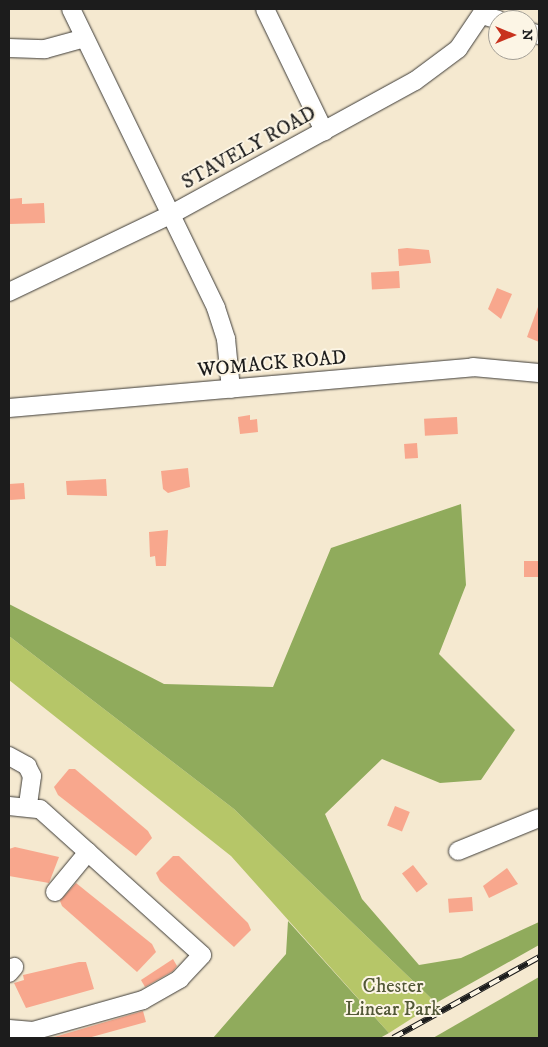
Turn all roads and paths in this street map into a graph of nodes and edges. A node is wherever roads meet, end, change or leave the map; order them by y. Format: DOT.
graph roads {
  1 [pos="71,9"];
  2 [pos="265,9"];
  3 [pos="488,15"];
  4 [pos="85,38"];
  5 [pos="9,48"];
  6 [pos="324,131"];
  7 [pos="170,215"];
  8 [pos="9,292"];
  9 [pos="539,373"];
  10 [pos="230,390"];
  11 [pos="9,408"];
  12 [pos="9,756"];
  13 [pos="28,805"];
  14 [pos="9,806"];
  15 [pos="539,818"];
  16 [pos="458,851"];
  17 [pos="88,852"];
  18 [pos="54,892"];
  19 [pos="9,1030"];
  1 -- 4 [label="street"];
  2 -- 6 [label="street"];
  3 -- 6 [label="street, STAVELY ROAD"];
  4 -- 5 [label="street"];
  4 -- 7 [label="street"];
  6 -- 7 [label="street, STAVELY ROAD"];
  7 -- 8 [label="street, STAVELY ROAD"];
  7 -- 10 [label="street"];
  9 -- 10 [label="street, WOMACK ROAD"];
  10 -- 11 [label="street, WOMACK ROAD"];
  12 -- 13 [label="street"];
  13 -- 14 [label="street"];
  13 -- 17 [label="street"];
  15 -- 16 [label="street"];
  17 -- 18 [label="street"];
  17 -- 19 [label="street"];
}
